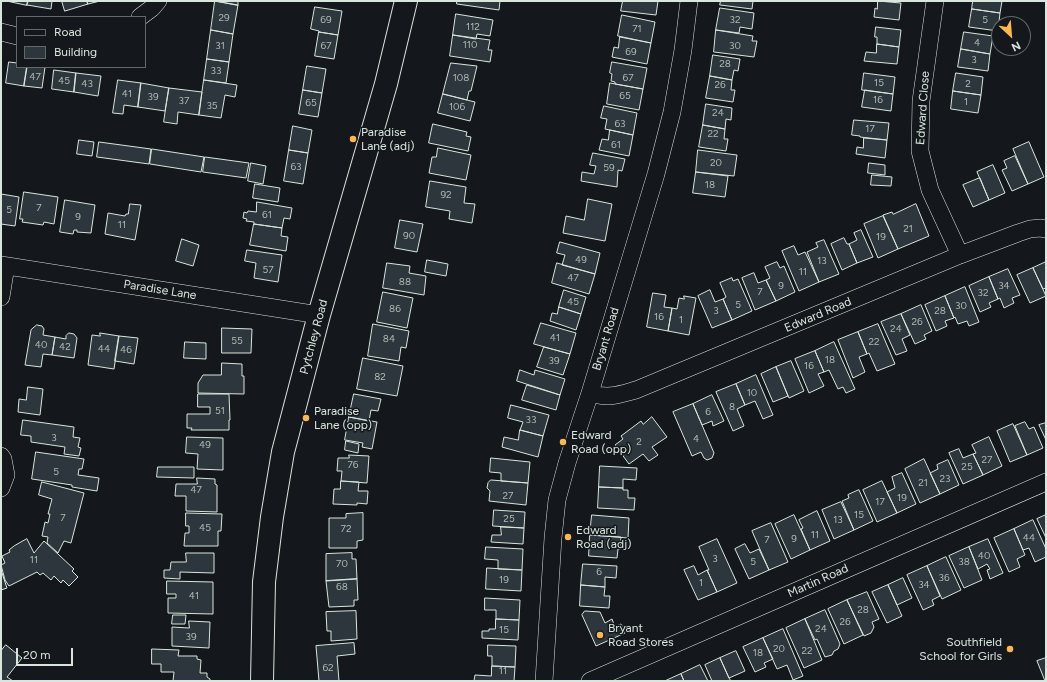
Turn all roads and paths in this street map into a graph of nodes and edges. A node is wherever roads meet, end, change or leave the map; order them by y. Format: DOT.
graph roads {
  1 [pos="158,1"];
  2 [pos="406,1"];
  3 [pos="689,1"];
  4 [pos="935,1"];
  5 [pos="141,16"];
  6 [pos="1,32"];
  7 [pos="16,36"];
  8 [pos="1046,229"];
  9 [pos="960,255"];
  10 [pos="4,265"];
  11 [pos="1,297"];
  12 [pos="319,315"];
  13 [pos="590,393"];
  14 [pos="1,456"];
  15 [pos="1046,482"];
  16 [pos="1,488"];
  17 [pos="262,681"];
  18 [pos="544,681"];
  19 [pos="590,681"];
  1 -- 5 [label="street"];
  2 -- 12 [label="main road, Pytchley Road"];
  3 -- 13 [label="street, Bryant Road"];
  4 -- 9 [label="street, Edward Close"];
  6 -- 7 [label="street"];
  8 -- 9 [label="street, Edward Road"];
  9 -- 13 [label="street, Edward Road"];
  10 -- 11 [label="street"];
  10 -- 12 [label="street, Paradise Lane"];
  12 -- 17 [label="main road, Pytchley Road"];
  13 -- 18 [label="street, Bryant Road"];
  14 -- 16 [label="street"];
  15 -- 19 [label="street, Martin Road"];
}
